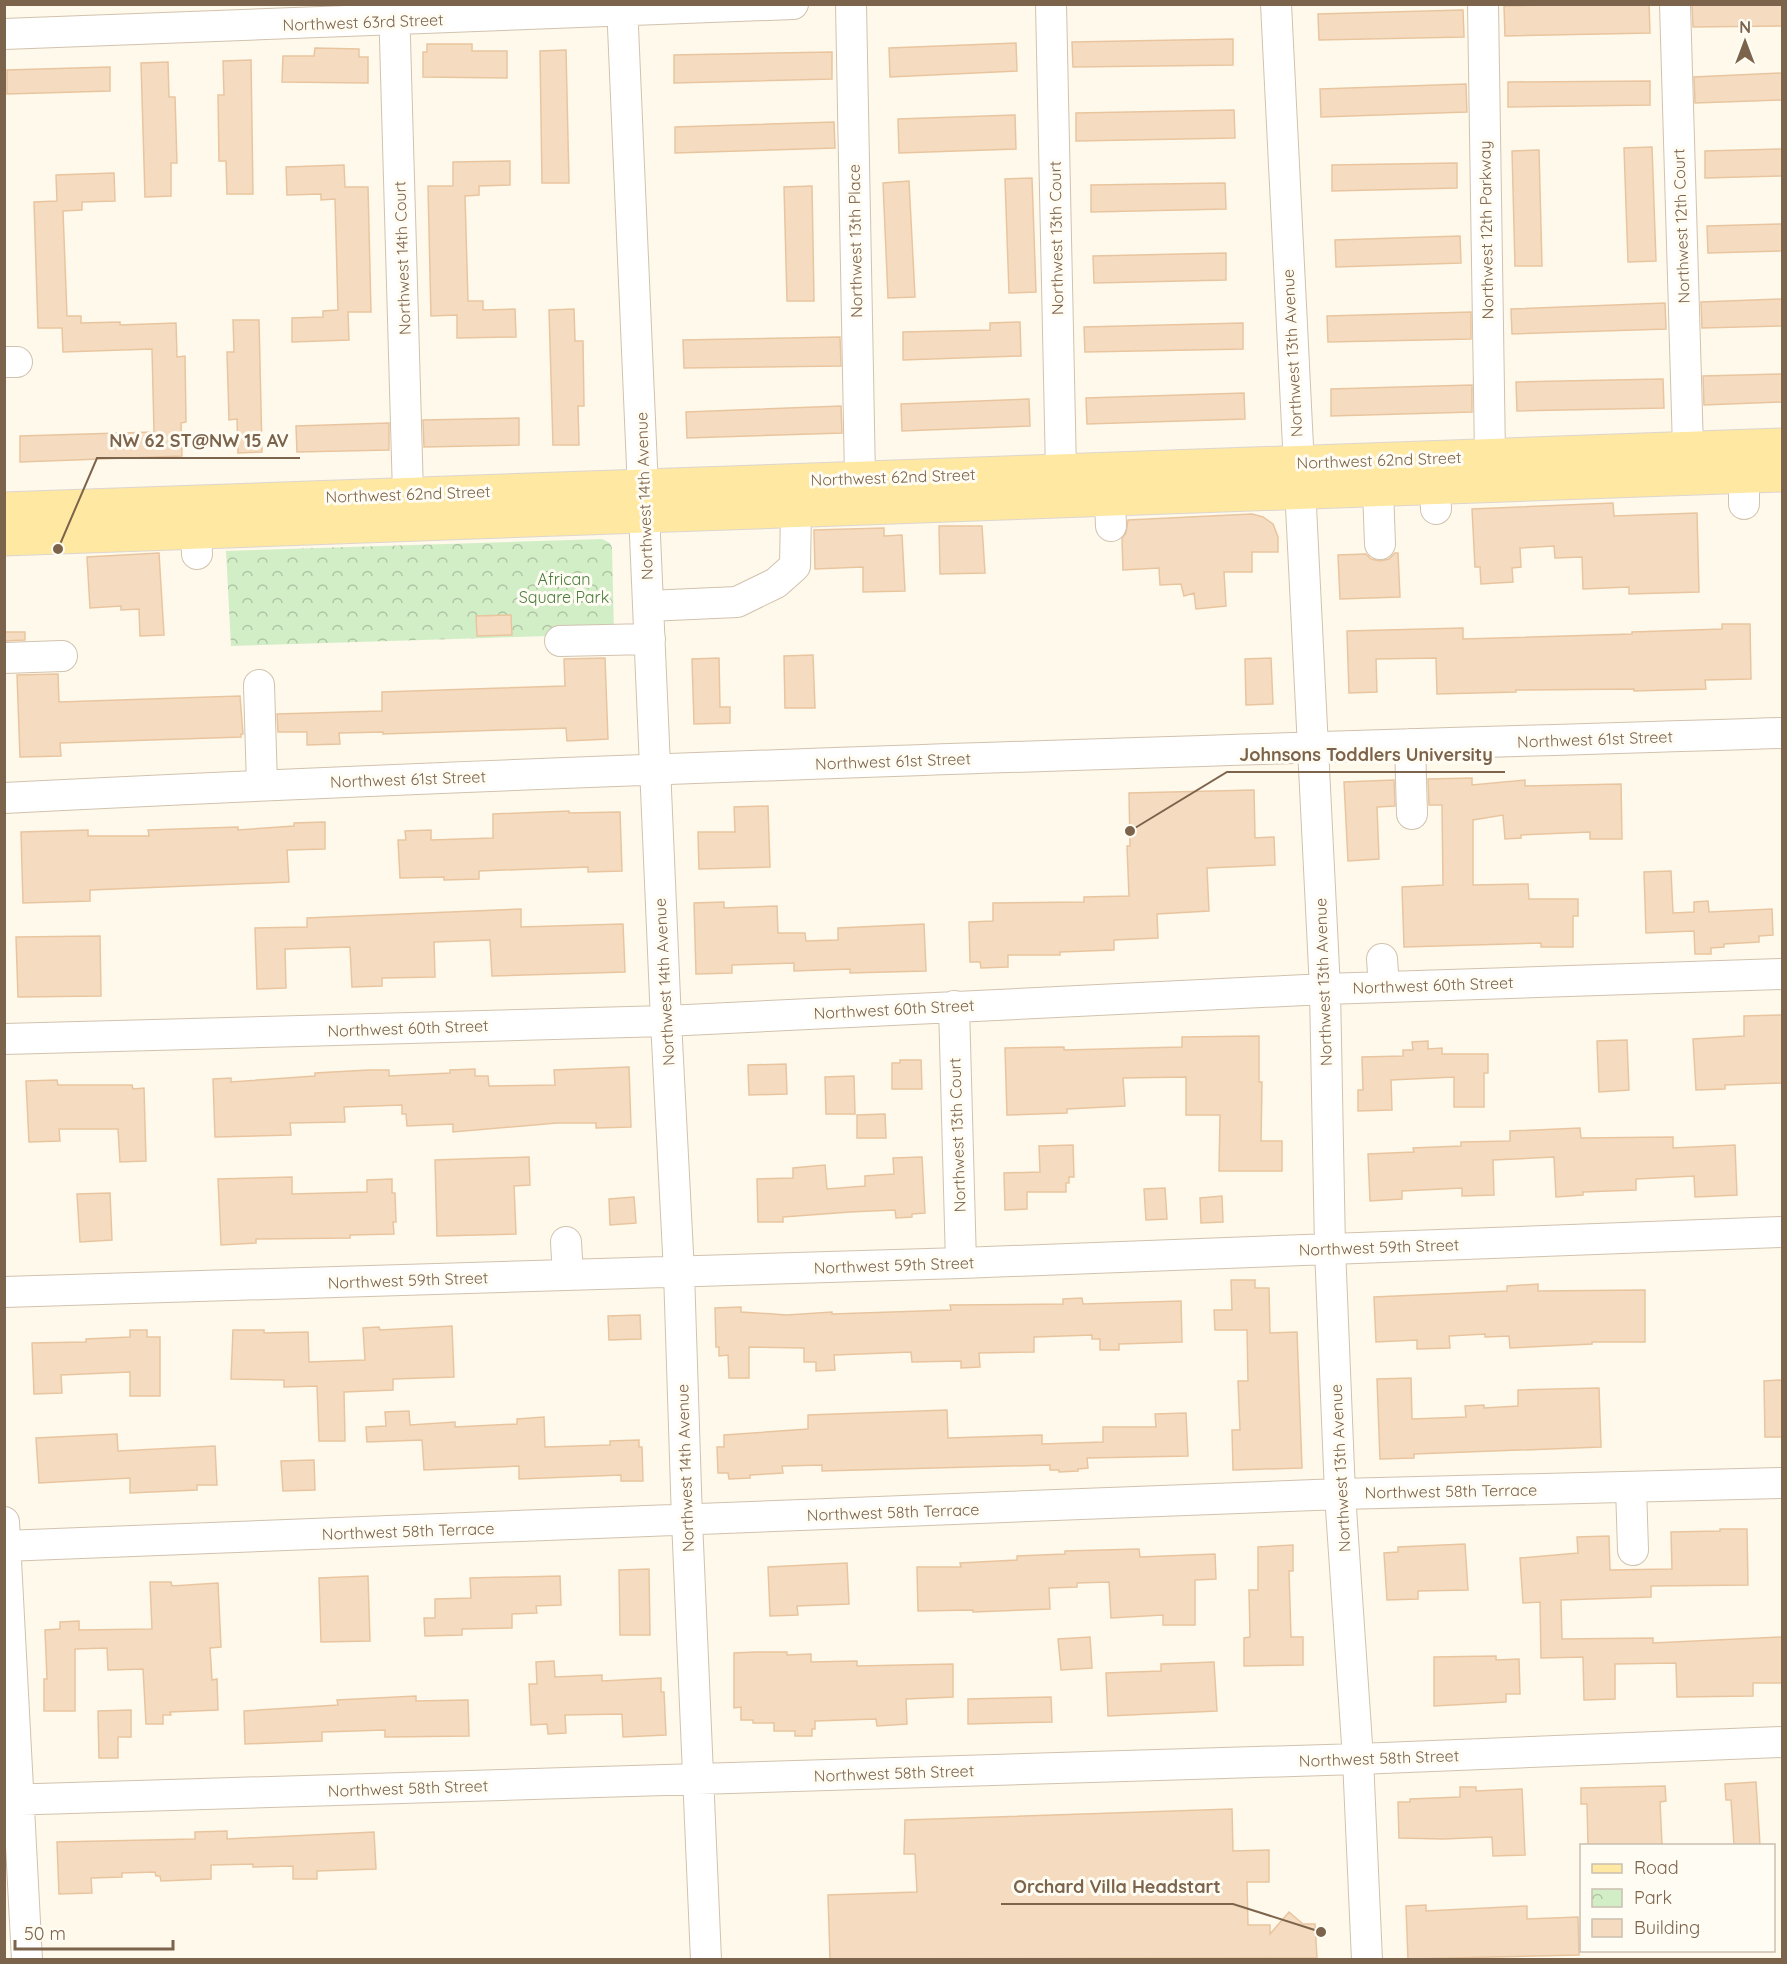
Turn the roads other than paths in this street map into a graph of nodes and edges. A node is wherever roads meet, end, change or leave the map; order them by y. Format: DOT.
graph roads {
  1 [pos="793,4"];
  2 [pos="851,4"];
  3 [pos="1051,4"];
  4 [pos="1276,4"];
  5 [pos="1483,4"];
  6 [pos="1675,4"];
  7 [pos="622,8"];
  8 [pos="395,13"];
  9 [pos="97,18"];
  10 [pos="4,34"];
  11 [pos="1782,445"];
  12 [pos="1688,448"];
  13 [pos="1490,456"];
  14 [pos="1782,476"];
  15 [pos="860,478"];
  16 [pos="1299,478"];
  17 [pos="1378,490"];
  18 [pos="408,494"];
  19 [pos="1057,498"];
  20 [pos="644,502"];
  21 [pos="4,509"];
  22 [pos="796,511"];
  23 [pos="4,539"];
  24 [pos="1380,544"];
  25 [pos="648,606"];
  26 [pos="650,639"];
  27 [pos="560,641"];
  28 [pos="62,656"];
  29 [pos="4,658"];
  30 [pos="259,685"];
  31 [pos="1782,733"];
  32 [pos="1410,744"];
  33 [pos="1313,747"];
  34 [pos="655,770"];
  35 [pos="261,785"];
  36 [pos="4,798"];
  37 [pos="1412,814"];
  38 [pos="1782,974"];
  39 [pos="1324,989"];
  40 [pos="954,1006"];
  41 [pos="666,1021"];
  42 [pos="4,1039"];
  43 [pos="1782,1232"];
  44 [pos="566,1242"];
  45 [pos="1330,1248"];
  46 [pos="961,1263"];
  47 [pos="679,1272"];
  48 [pos="568,1275"];
  49 [pos="4,1292"];
  50 [pos="1782,1483"];
  51 [pos="1631,1487"];
  52 [pos="1340,1494"];
  53 [pos="687,1520"];
  54 [pos="4,1522"];
  55 [pos="5,1546"];
  56 [pos="1633,1550"];
  57 [pos="1782,1742"];
  58 [pos="1358,1759"];
  59 [pos="698,1779"];
  60 [pos="12,1800"];
  61 [pos="27,1959"];
  62 [pos="706,1959"];
  63 [pos="1366,1959"];
  1 -- 7 [label="street, Northwest 63rd Street"];
  2 -- 15 [label="street, Northwest 13th Place"];
  3 -- 19 [label="street, Northwest 13th Court"];
  4 -- 16 [label="street, Northwest 13th Avenue"];
  5 -- 13 [label="street, Northwest 12th Parkway"];
  6 -- 12 [label="street, Northwest 12th Court"];
  7 -- 8 [label="street, Northwest 63rd Street"];
  7 -- 20 [label="street, Northwest 14th Avenue"];
  8 -- 9 [label="street, Northwest 63rd Street"];
  8 -- 18 [label="street, Northwest 14th Court"];
  9 -- 10 [label="street, Northwest 63rd Street"];
  11 -- 12 [label="main road, Northwest 62nd Street"];
  12 -- 13 [label="main road, Northwest 62nd Street"];
  13 -- 16 [label="main road, Northwest 62nd Street"];
  14 -- 17 [label="main road, Northwest 62nd Street"];
  15 -- 19 [label="main road, Northwest 62nd Street"];
  15 -- 20 [label="main road, Northwest 62nd Street"];
  16 -- 17 [label="main road, Northwest 62nd Street"];
  16 -- 19 [label="main road, Northwest 62nd Street"];
  16 -- 19 [label="main road, Northwest 62nd Street"];
  16 -- 33 [label="street, Northwest 13th Avenue"];
  17 -- 24 [label="street"];
  18 -- 20 [label="main road, Northwest 62nd Street"];
  18 -- 21 [label="main road, Northwest 62nd Street"];
  19 -- 22 [label="main road, Northwest 62nd Street"];
  20 -- 22 [label="main road, Northwest 62nd Street"];
  20 -- 23 [label="main road, Northwest 62nd Street"];
  20 -- 25 [label="street, Northwest 14th Avenue"];
  22 -- 25 [label="street"];
  25 -- 26 [label="street, Northwest 14th Avenue"];
  26 -- 27 [label="street"];
  26 -- 34 [label="street, Northwest 14th Avenue"];
  28 -- 29 [label="street"];
  30 -- 35 [label="street"];
  31 -- 32 [label="street, Northwest 61st Street"];
  32 -- 33 [label="street, Northwest 61st Street"];
  32 -- 37 [label="street"];
  33 -- 34 [label="street, Northwest 61st Street"];
  33 -- 39 [label="street, Northwest 13th Avenue"];
  34 -- 35 [label="street, Northwest 61st Street"];
  34 -- 41 [label="street, Northwest 14th Avenue"];
  35 -- 36 [label="street, Northwest 61st Street"];
  38 -- 39 [label="street, Northwest 60th Street"];
  39 -- 40 [label="street, Northwest 60th Street"];
  39 -- 45 [label="street, Northwest 13th Avenue"];
  40 -- 41 [label="street, Northwest 60th Street"];
  40 -- 46 [label="street, Northwest 13th Court"];
  41 -- 42 [label="street, Northwest 60th Street"];
  41 -- 47 [label="street, Northwest 14th Avenue"];
  43 -- 45 [label="street, Northwest 59th Street"];
  44 -- 48 [label="street"];
  45 -- 46 [label="street, Northwest 59th Street"];
  45 -- 52 [label="street, Northwest 13th Avenue"];
  46 -- 47 [label="street, Northwest 59th Street"];
  47 -- 48 [label="street, Northwest 59th Street"];
  47 -- 53 [label="street, Northwest 14th Avenue"];
  48 -- 49 [label="street, Northwest 59th Street"];
  50 -- 51 [label="street, Northwest 58th Terrace"];
  51 -- 52 [label="street, Northwest 58th Terrace"];
  51 -- 56 [label="street"];
  52 -- 53 [label="street, Northwest 58th Terrace"];
  52 -- 58 [label="street, Northwest 13th Avenue"];
  53 -- 55 [label="street, Northwest 58th Terrace"];
  53 -- 59 [label="street, Northwest 14th Avenue"];
  54 -- 55 [label="street"];
  55 -- 60 [label="street"];
  57 -- 58 [label="street, Northwest 58th Street"];
  58 -- 59 [label="street, Northwest 58th Street"];
  58 -- 63 [label="street, Northwest 13th Avenue"];
  59 -- 60 [label="street, Northwest 58th Street"];
  59 -- 62 [label="street, Northwest 14th Avenue"];
  60 -- 61 [label="street"];
}
